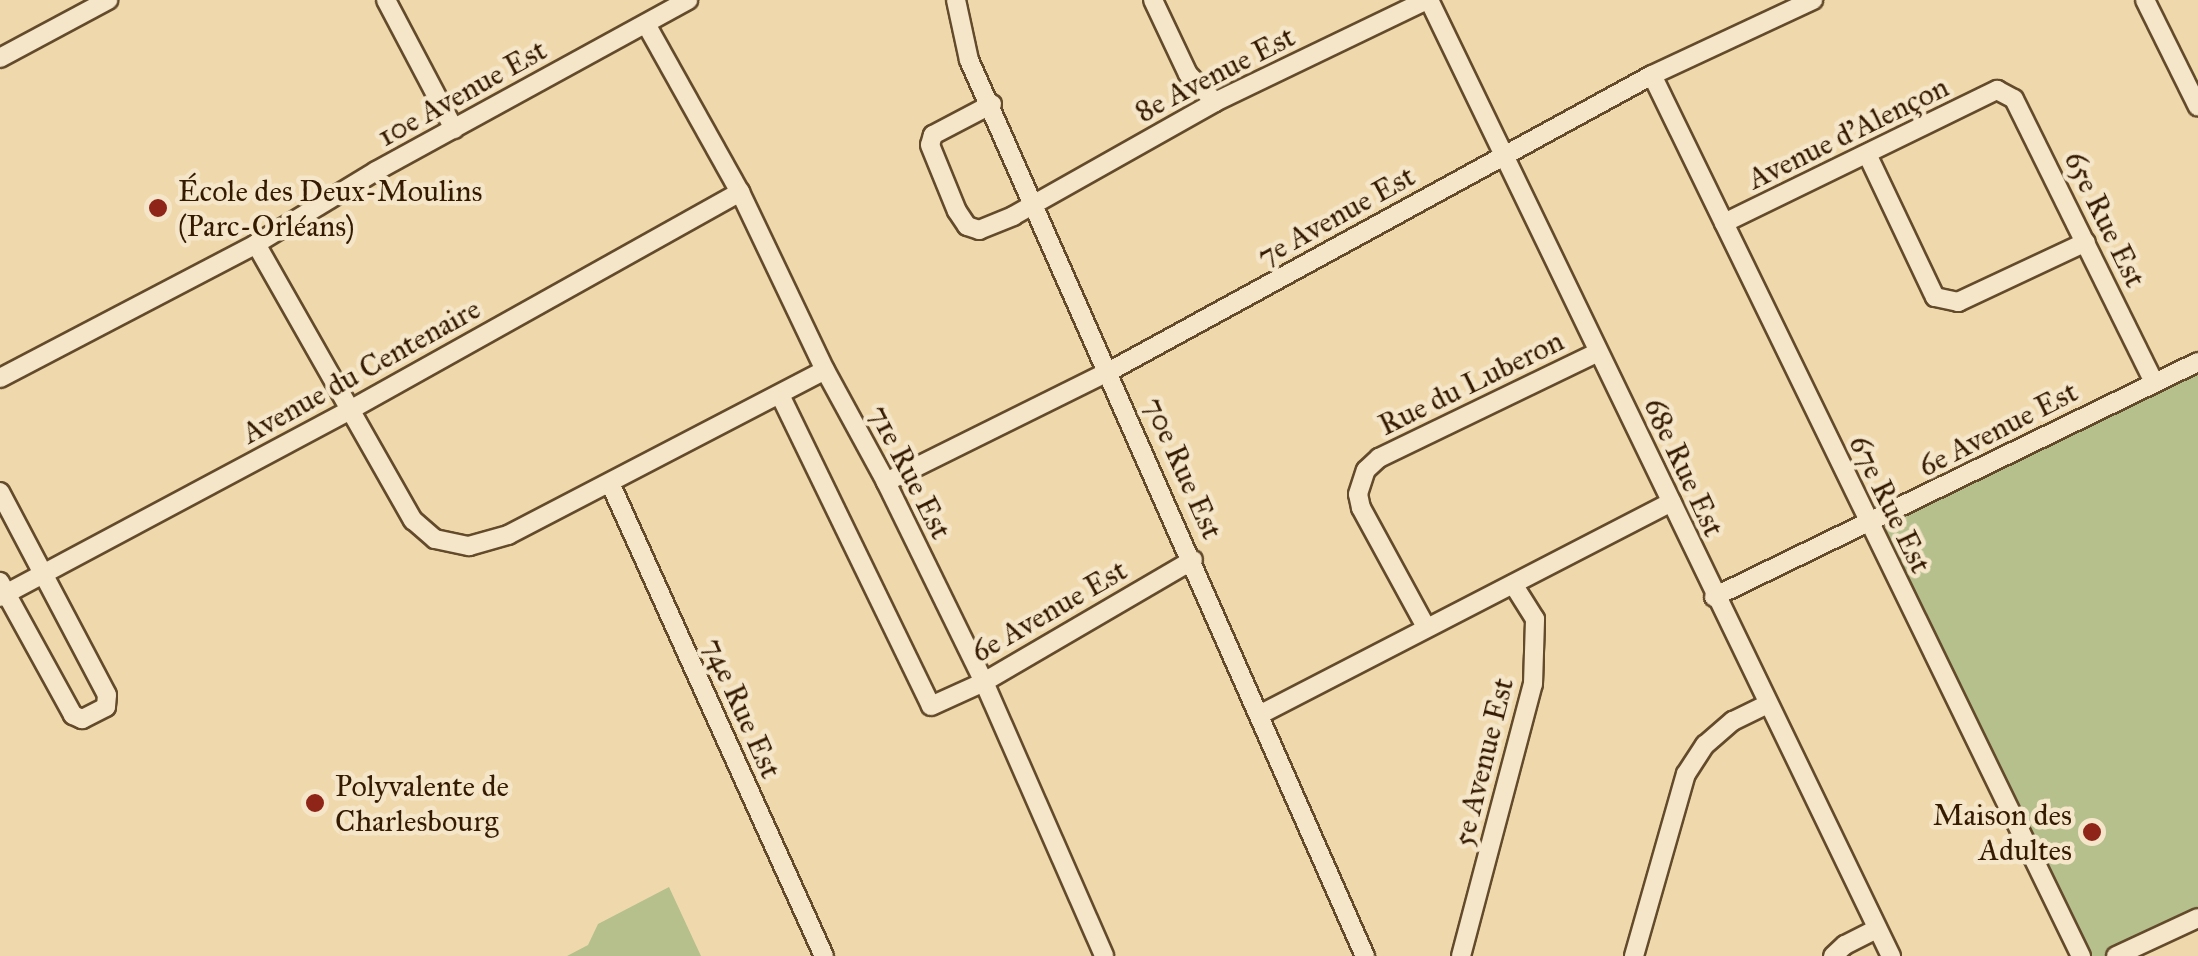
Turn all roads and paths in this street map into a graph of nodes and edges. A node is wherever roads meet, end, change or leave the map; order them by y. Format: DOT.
graph roads {
  1 [pos="108,0"];
  2 [pos="386,0"];
  3 [pos="688,0"];
  4 [pos="956,0"];
  5 [pos="1153,0"];
  6 [pos="1428,0"];
  7 [pos="1813,0"];
  8 [pos="2146,0"];
  9 [pos="646,24"];
  10 [pos="0,58"];
  11 [pos="1652,76"];
  12 [pos="1997,90"];
  13 [pos="1215,102"];
  14 [pos="992,104"];
  15 [pos="2198,108"];
  16 [pos="454,129"];
  17 [pos="1504,156"];
  18 [pos="1868,156"];
  19 [pos="740,192"];
  20 [pos="1033,205"];
  21 [pos="1724,223"];
  22 [pos="2086,242"];
  23 [pos="256,244"];
  24 [pos="1598,352"];
  25 [pos="2198,362"];
  26 [pos="824,370"];
  27 [pos="1110,371"];
  28 [pos="0,378"];
  29 [pos="2154,382"];
  30 [pos="781,397"];
  31 [pos="350,410"];
  32 [pos="886,482"];
  33 [pos="610,483"];
  34 [pos="0,492"];
  35 [pos="1672,502"];
  36 [pos="1869,524"];
  37 [pos="1193,560"];
  38 [pos="43,574"];
  39 [pos="1513,584"];
  40 [pos="2,591"];
  41 [pos="1714,596"];
  42 [pos="1426,626"];
  43 [pos="984,682"];
  44 [pos="1766,704"];
  45 [pos="1261,714"];
  46 [pos="2198,918"];
  47 [pos="1877,929"];
  48 [pos="824,956"];
  49 [pos="1104,956"];
  50 [pos="1366,956"];
  51 [pos="1461,956"];
  52 [pos="1634,956"];
  53 [pos="1833,956"];
  54 [pos="1891,956"];
  55 [pos="2081,956"];
  56 [pos="2116,956"];
  1 -- 10 [label="street"];
  2 -- 16 [label="street"];
  3 -- 9 [label="street, 10e Avenue Est"];
  4 -- 14 [label="street, 70e Rue Est"];
  5 -- 13 [label="street"];
  6 -- 13 [label="street, 8e Avenue Est"];
  6 -- 17 [label="street, 68e Rue Est"];
  7 -- 11 [label="street, 7e Avenue Est"];
  8 -- 15 [label="street"];
  9 -- 16 [label="street, 10e Avenue Est"];
  9 -- 19 [label="street, 71e Rue Est"];
  11 -- 17 [label="street, 7e Avenue Est"];
  11 -- 21 [label="street, 67e Rue Est"];
  12 -- 18 [label="street, Avenue d'Alençon"];
  12 -- 22 [label="street, 65e Rue Est"];
  13 -- 20 [label="street, 8e Avenue Est"];
  14 -- 20 [label="street, 70e Rue Est"];
  14 -- 20 [label="street, 8e Avenue Est"];
  16 -- 23 [label="street, 10e Avenue Est"];
  17 -- 24 [label="street, 68e Rue Est"];
  17 -- 27 [label="street, 7e Avenue Est"];
  18 -- 21 [label="street, Avenue d'Alençon"];
  18 -- 22 [label="street"];
  19 -- 26 [label="street, 71e Rue Est"];
  19 -- 31 [label="street, Avenue du Centenaire"];
  20 -- 27 [label="street, 70e Rue Est"];
  21 -- 36 [label="street, 67e Rue Est"];
  22 -- 29 [label="street, 65e Rue Est"];
  23 -- 28 [label="street, 10e Avenue Est"];
  23 -- 31 [label="street"];
  24 -- 35 [label="street, 68e Rue Est"];
  24 -- 42 [label="street, Rue du Luberon"];
  25 -- 29 [label="street, 6e Avenue Est"];
  26 -- 30 [label="street"];
  26 -- 32 [label="street, 71e Rue Est"];
  27 -- 32 [label="street, 7e Avenue Est"];
  27 -- 37 [label="street, 70e Rue Est"];
  29 -- 36 [label="street, 6e Avenue Est"];
  30 -- 33 [label="street"];
  30 -- 43 [label="street, 6e Avenue Est"];
  31 -- 33 [label="street"];
  31 -- 38 [label="street, Avenue du Centenaire"];
  32 -- 43 [label="street, 71e Rue Est"];
  33 -- 48 [label="street, 74e Rue Est"];
  34 -- 38 [label="street"];
  35 -- 39 [label="street"];
  35 -- 41 [label="street, 68e Rue Est"];
  36 -- 41 [label="street, 6e Avenue Est"];
  36 -- 55 [label="street, 67e Rue Est"];
  37 -- 43 [label="street, 6e Avenue Est"];
  37 -- 45 [label="street, 70e Rue Est"];
  38 -- 40 [label="street, Avenue du Centenaire"];
  38 -- 40 [label="street"];
  39 -- 42 [label="street"];
  39 -- 51 [label="street, 5e Avenue Est"];
  41 -- 44 [label="street, 68e Rue Est"];
  42 -- 45 [label="street"];
  43 -- 49 [label="street, 71e Rue Est"];
  44 -- 47 [label="street, 68e Rue Est"];
  44 -- 52 [label="street"];
  45 -- 50 [label="street, 70e Rue Est"];
  46 -- 56 [label="street"];
  47 -- 53 [label="street"];
  47 -- 54 [label="street, 68e Rue Est"];
}
